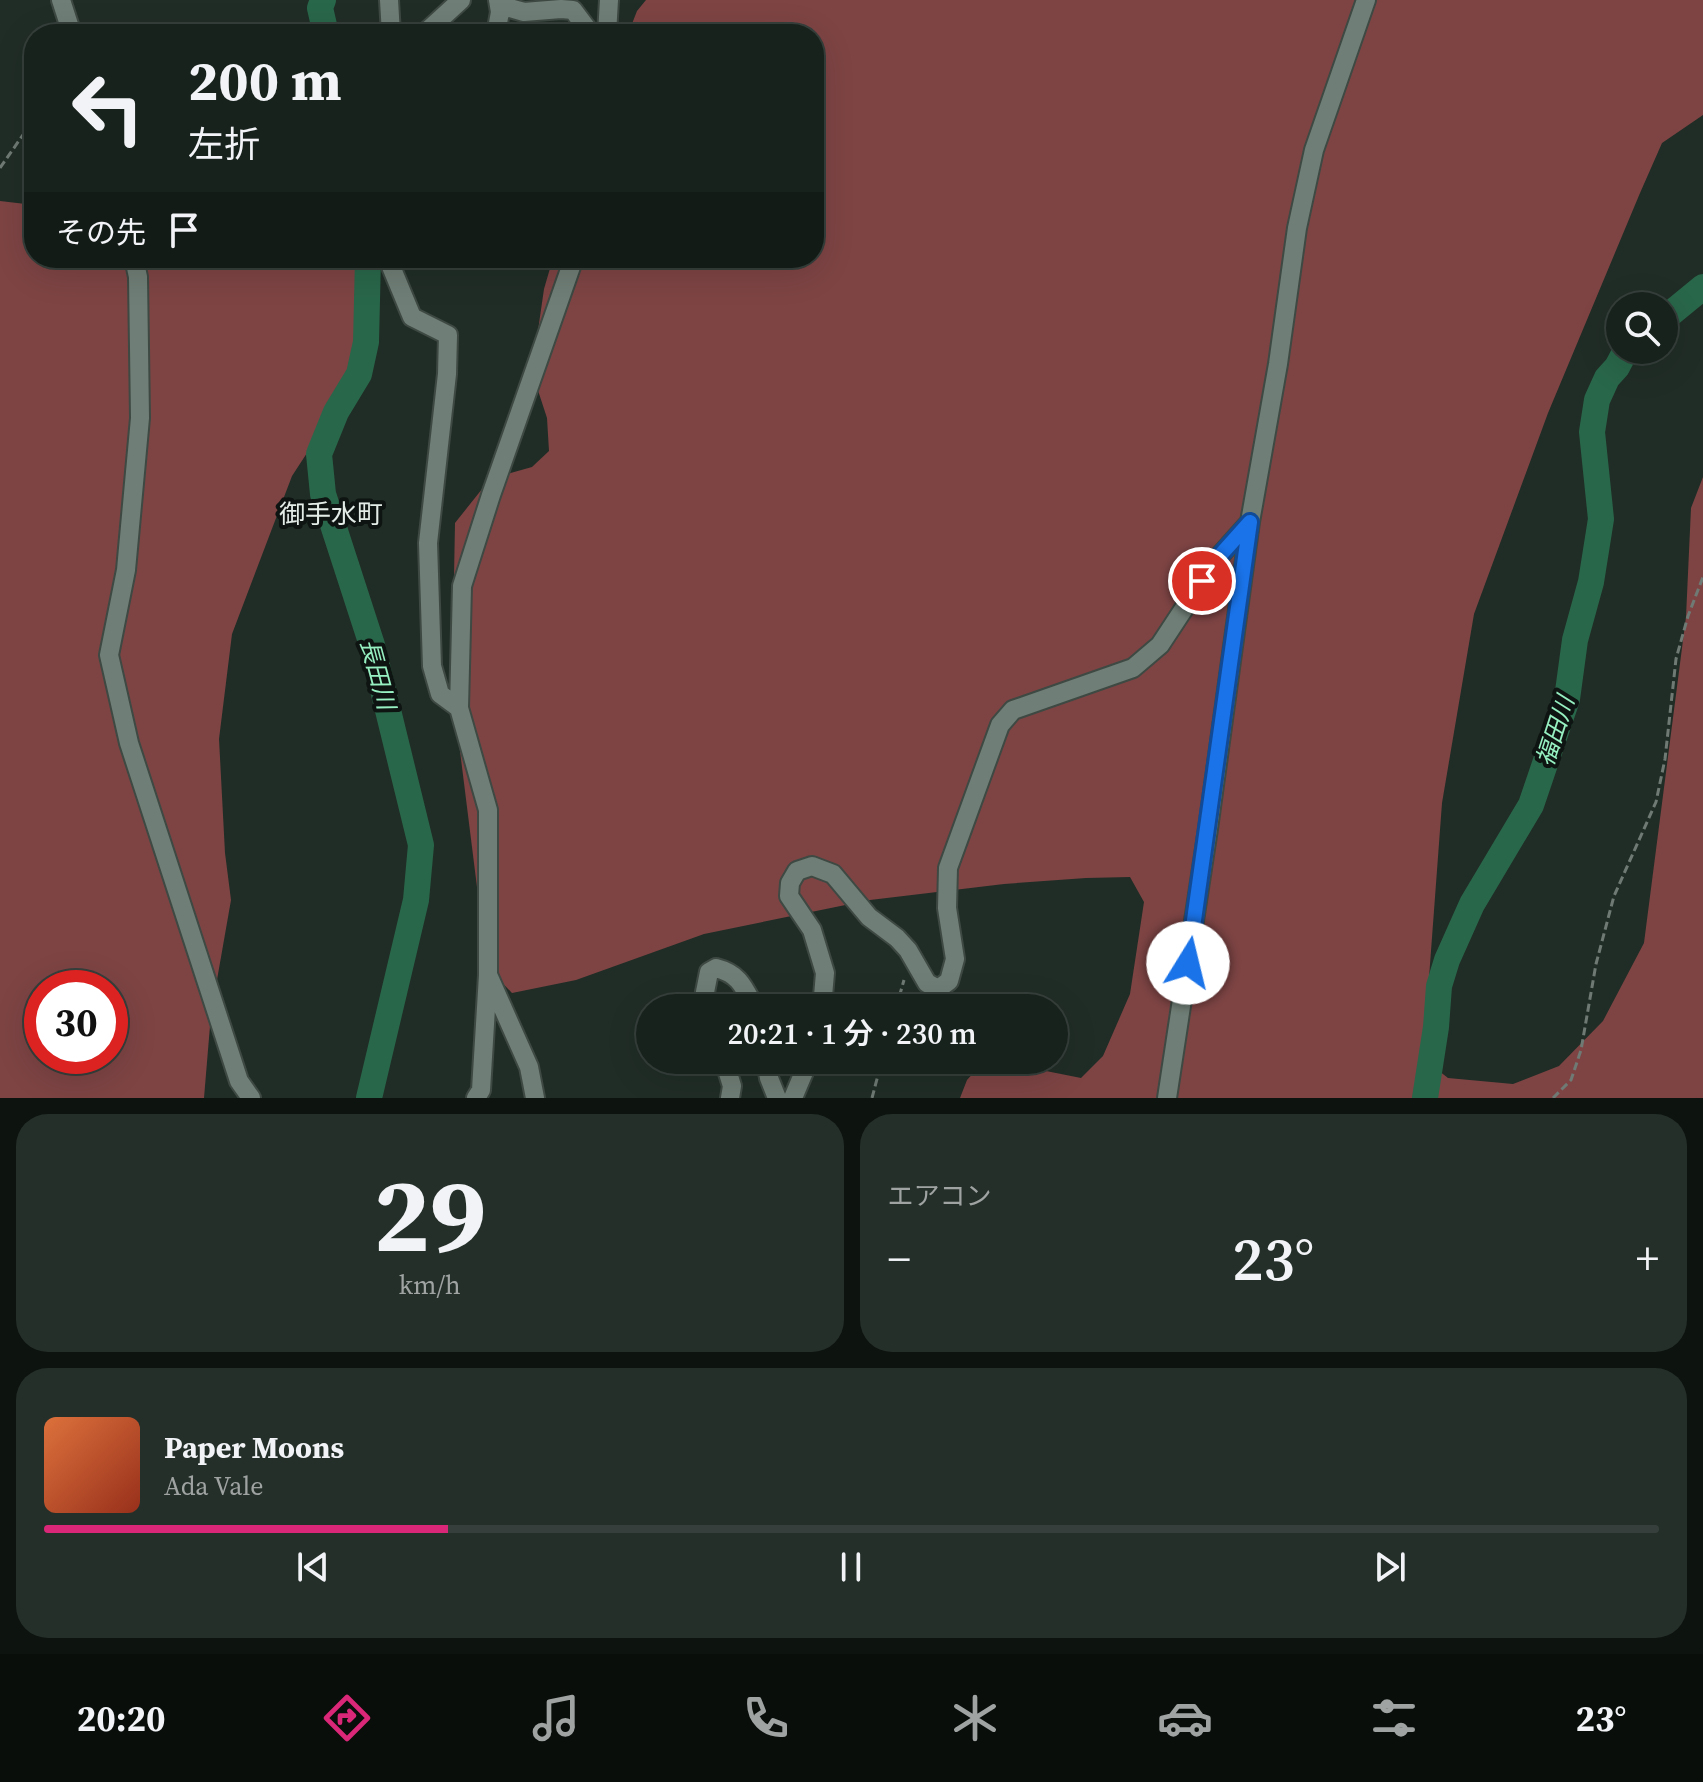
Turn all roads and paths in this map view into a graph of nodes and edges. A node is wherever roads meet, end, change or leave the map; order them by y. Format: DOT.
graph roads {
  1 [pos="61,0"];
  2 [pos="389,0"];
  3 [pos="461,0"];
  4 [pos="609,0"];
  5 [pos="1366,0"];
  6 [pos="498,3"];
  7 [pos="69,24"];
  8 [pos="390,24"];
  9 [pos="435,24"];
  10 [pos="498,24"];
  11 [pos="584,24"];
  12 [pos="608,24"];
  13 [pos="24,133"];
  14 [pos="0,168"];
  15 [pos="136,268"];
  16 [pos="392,268"];
  17 [pos="570,268"];
  18 [pos="1250,522"];
  19 [pos="1703,577"];
  20 [pos="459,708"];
  21 [pos="488,975"];
  22 [pos="904,980"];
  23 [pos="706,994"];
  24 [pos="747,994"];
  25 [pos="823,994"];
  26 [pos="900,994"];
  27 [pos="728,1074"];
  28 [pos="768,1074"];
  29 [pos="803,1074"];
  30 [pos="878,1074"];
  31 [pos="251,1098"];
  32 [pos="476,1098"];
  33 [pos="535,1098"];
  34 [pos="730,1098"];
  35 [pos="777,1098"];
  36 [pos="793,1098"];
  37 [pos="872,1098"];
  38 [pos="1167,1098"];
  39 [pos="1553,1098"];
  1 -- 7 [label="street"];
  2 -- 8 [label="street"];
  3 -- 9 [label="street"];
  4 -- 12 [label="street"];
  5 -- 18 [label="street"];
  6 -- 10 [label="street"];
  6 -- 11 [label="street"];
  13 -- 14 [label="path"];
  15 -- 31 [label="street"];
  16 -- 20 [label="street"];
  17 -- 20 [label="street"];
  18 -- 25 [label="street"];
  18 -- 38 [label="street"];
  19 -- 39 [label="path"];
  20 -- 21 [label="street"];
  21 -- 32 [label="street"];
  21 -- 33 [label="street"];
  22 -- 26 [label="path"];
  23 -- 24 [label="street"];
  27 -- 34 [label="street"];
  28 -- 35 [label="street"];
  29 -- 36 [label="street"];
  30 -- 37 [label="path"];
}
